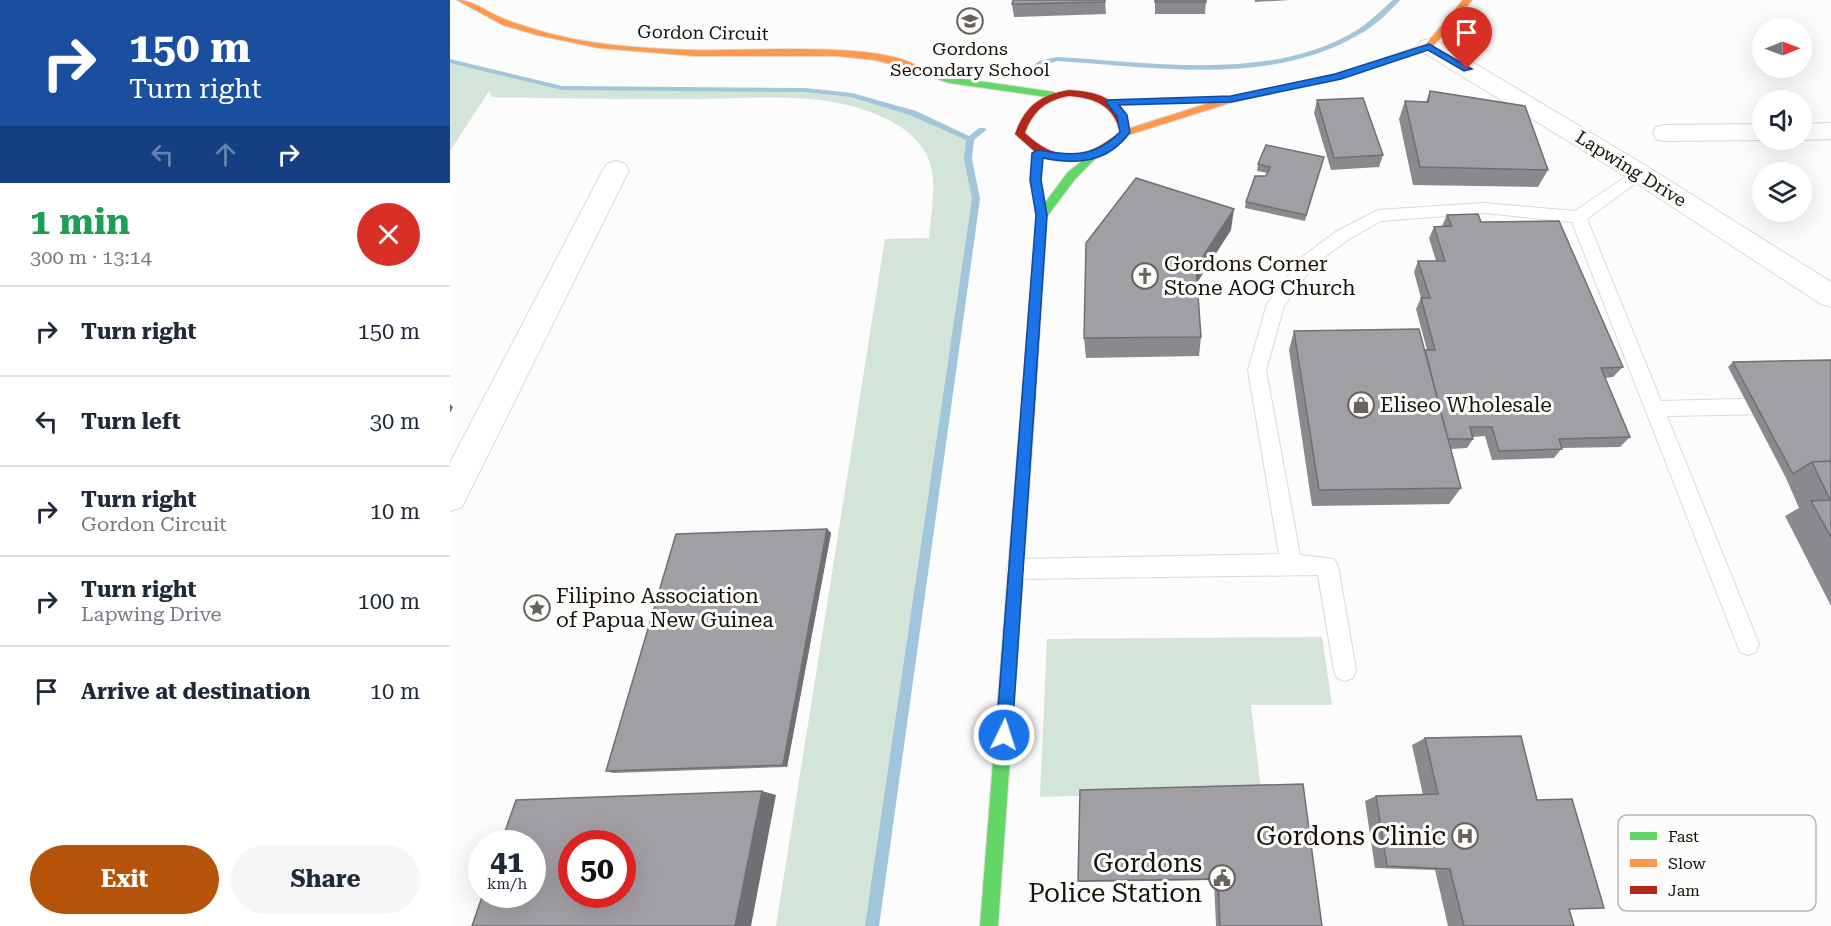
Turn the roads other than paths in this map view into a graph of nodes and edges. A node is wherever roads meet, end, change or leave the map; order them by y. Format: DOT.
graph roads {
  1 [pos="461,0"];
  2 [pos="1468,0"];
  3 [pos="1429,46"];
  4 [pos="949,80"];
  5 [pos="1054,95"];
  6 [pos="977,98"];
  7 [pos="1231,99"];
  8 [pos="1177,100"];
  9 [pos="1831,131"];
  10 [pos="1125,132"];
  11 [pos="1752,132"];
  12 [pos="1812,132"];
  13 [pos="1665,133"];
  14 [pos="1038,153"];
  15 [pos="1091,157"];
  16 [pos="616,170"];
  17 [pos="1639,173"];
  18 [pos="1042,215"];
  19 [pos="1578,217"];
  20 [pos="1831,296"];
  21 [pos="1795,406"];
  22 [pos="1653,409"];
  23 [pos="450,496"];
  24 [pos="1291,564"];
  25 [pos="1017,568"];
  26 [pos="1748,644"];
  27 [pos="1345,670"];
  28 [pos="989,926"];
  1 -- 4 [label="main road, Gordon Circuit"];
  2 -- 3 [label="main road"];
  3 -- 7 [label="main road"];
  3 -- 17 [label="street, Lapwing Drive"];
  4 -- 5 [label="main road, Gordon Circuit"];
  4 -- 6 [label="main road, Gordon Circuit"];
  5 -- 10 [label="main road"];
  5 -- 14 [label="main road"];
  7 -- 8 [label="main road"];
  7 -- 10 [label="main road"];
  9 -- 12 [label="street"];
  10 -- 15 [label="main road"];
  11 -- 13 [label="street"];
  14 -- 15 [label="main road"];
  14 -- 18 [label="main road"];
  15 -- 18 [label="main road"];
  16 -- 23 [label="street"];
  17 -- 19 [label="lane"];
  17 -- 20 [label="street, Lapwing Drive"];
  18 -- 25 [label="main road"];
  19 -- 22 [label="lane"];
  19 -- 24 [label="lane"];
  21 -- 22 [label="lane"];
  22 -- 26 [label="lane"];
  24 -- 25 [label="lane"];
  24 -- 27 [label="lane"];
  25 -- 28 [label="main road"];
}
